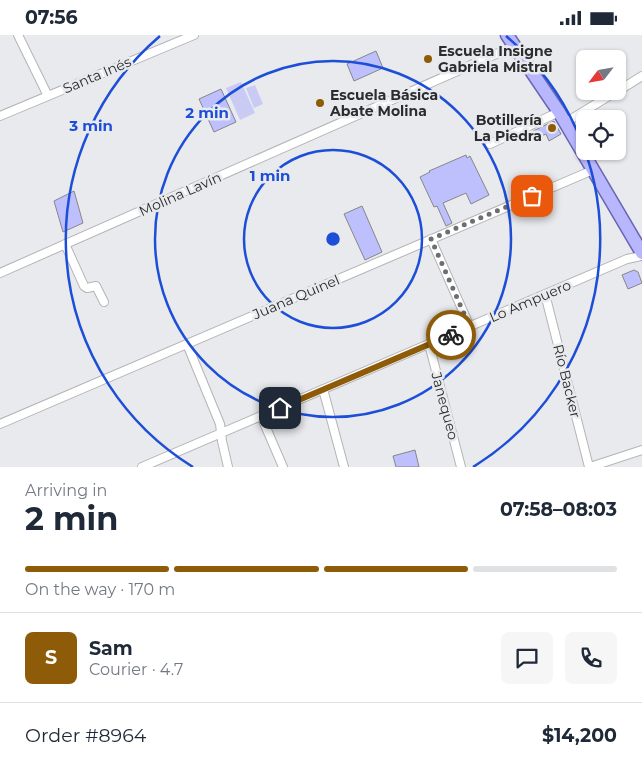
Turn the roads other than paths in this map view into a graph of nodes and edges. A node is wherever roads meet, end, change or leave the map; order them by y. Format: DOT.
graph roads {
  1 [pos="18,35"];
  2 [pos="194,35"];
  3 [pos="510,40"];
  4 [pos="642,76"];
  5 [pos="626,86"];
  6 [pos="48,96"];
  7 [pos="598,100"];
  8 [pos="0,116"];
  9 [pos="562,117"];
  10 [pos="490,143"];
  11 [pos="593,170"];
  12 [pos="431,239"];
  13 [pos="64,244"];
  14 [pos="642,254"];
  15 [pos="0,273"];
  16 [pos="545,294"];
  17 [pos="104,302"];
  18 [pos="470,327"];
  19 [pos="187,344"];
  20 [pos="428,344"];
  21 [pos="323,389"];
  22 [pos="261,416"];
  23 [pos="0,424"];
  24 [pos="221,433"];
  25 [pos="642,450"];
  26 [pos="142,467"];
  27 [pos="228,467"];
  28 [pos="284,467"];
  29 [pos="344,467"];
  30 [pos="462,467"];
  31 [pos="590,467"];
  1 -- 6 [label="street"];
  2 -- 6 [label="street, Santa Inés"];
  3 -- 9 [label="main road"];
  3 -- 13 [label="street, Molina Lavín"];
  4 -- 5 [label="street"];
  6 -- 8 [label="street, Santa Inés"];
  7 -- 9 [label="street"];
  9 -- 10 [label="street"];
  9 -- 11 [label="main road"];
  11 -- 12 [label="street, Juana Quinel"];
  11 -- 14 [label="main road"];
  12 -- 18 [label="street"];
  12 -- 19 [label="street, Juana Quinel"];
  13 -- 15 [label="street, Molina Lavín"];
  13 -- 17 [label="street"];
  14 -- 16 [label="street, Lo Ampuero"];
  16 -- 18 [label="street, Lo Ampuero"];
  16 -- 31 [label="street, Río Backer"];
  18 -- 20 [label="street, Lo Ampuero"];
  19 -- 23 [label="street, Juana Quinel"];
  19 -- 24 [label="street"];
  20 -- 21 [label="street, Lo Ampuero"];
  20 -- 30 [label="street, Janequeo"];
  21 -- 22 [label="street, Lo Ampuero"];
  21 -- 29 [label="street"];
  22 -- 24 [label="street, Lo Ampuero"];
  22 -- 28 [label="street"];
  24 -- 26 [label="street, Lo Ampuero"];
  24 -- 27 [label="street"];
  25 -- 31 [label="street"];
}
